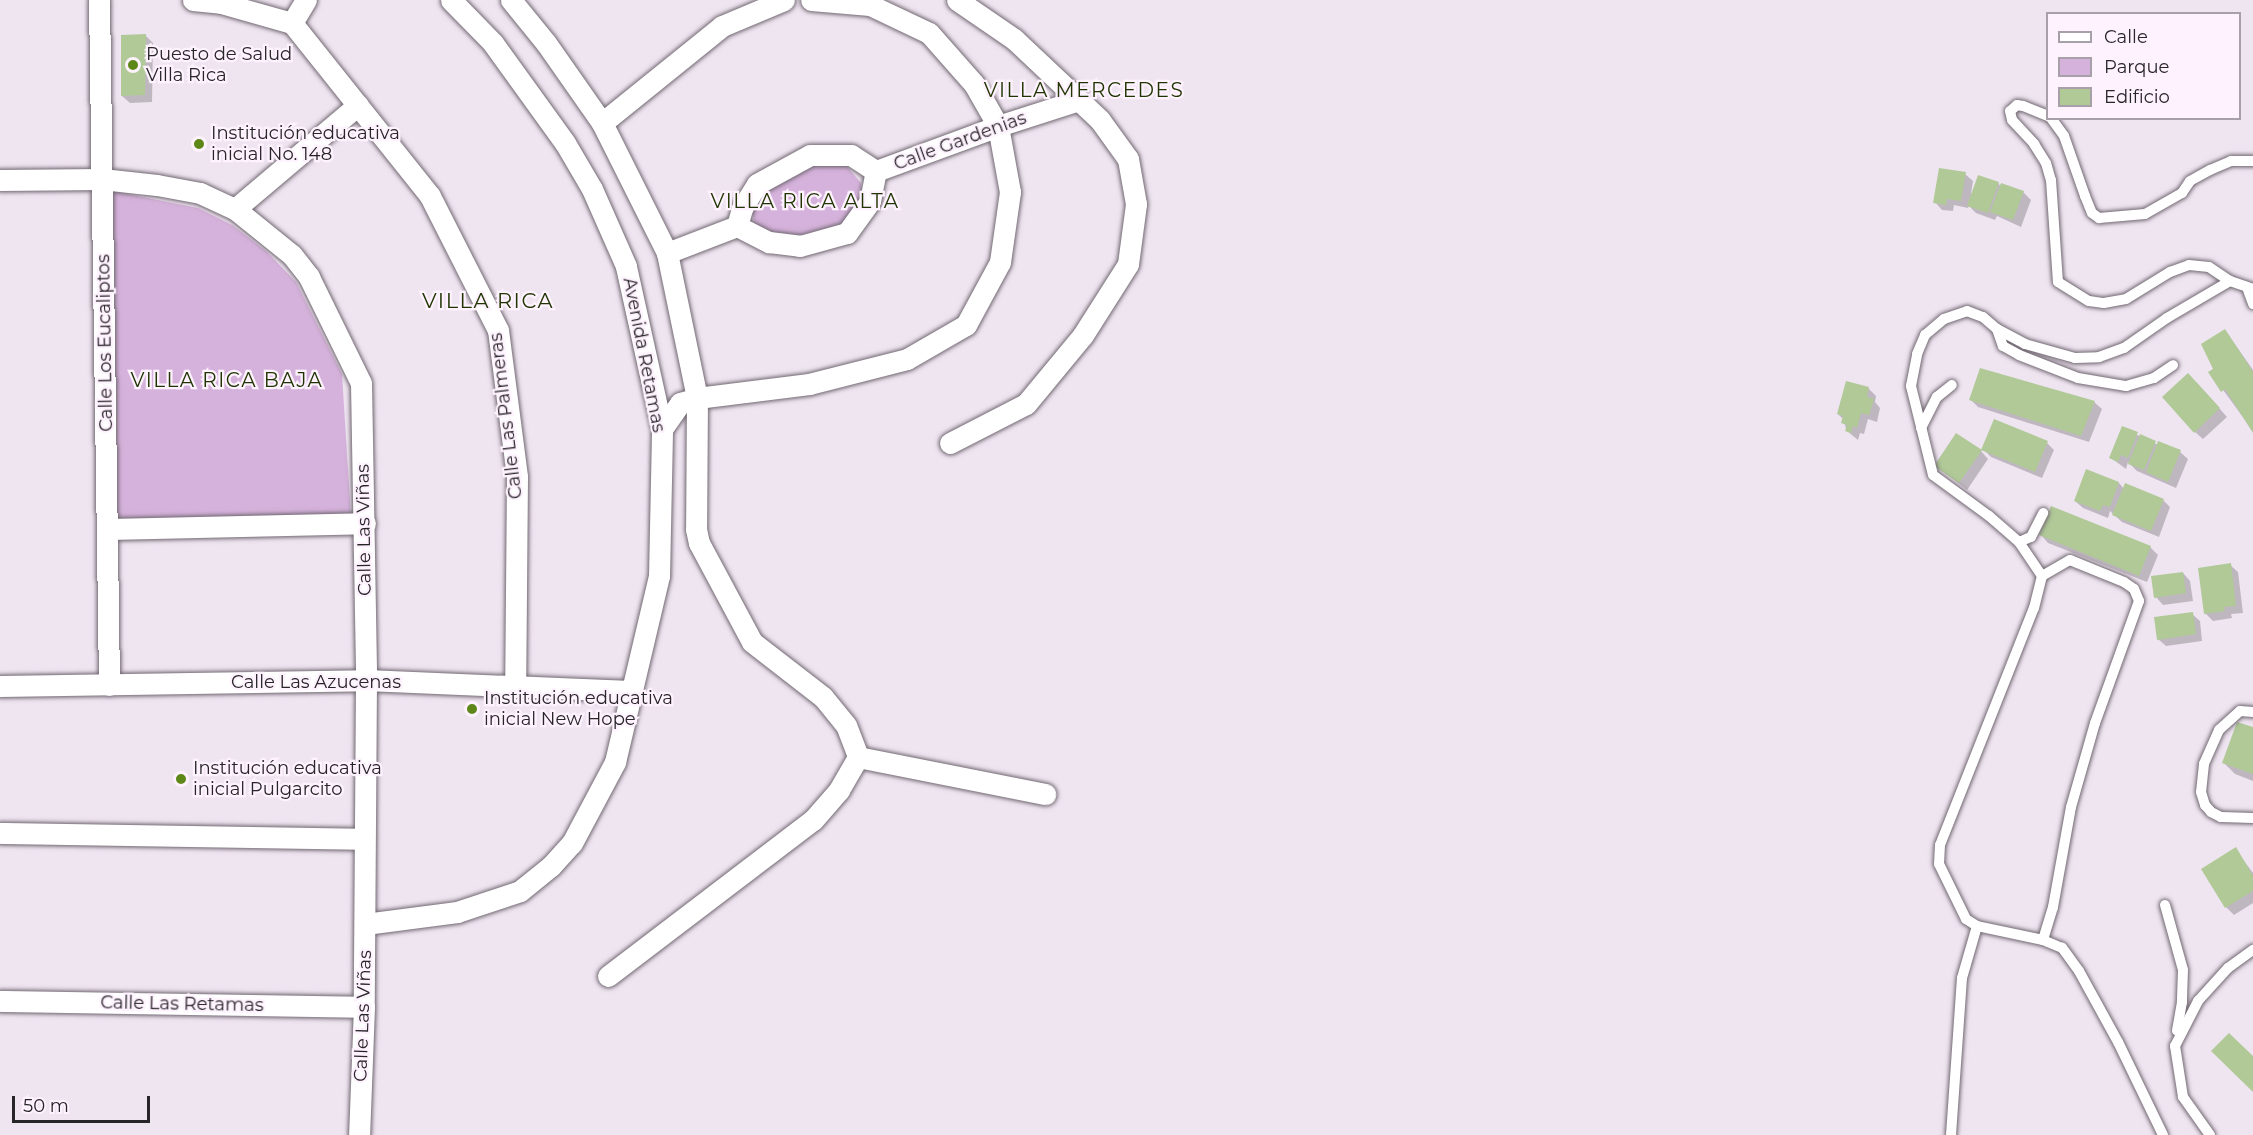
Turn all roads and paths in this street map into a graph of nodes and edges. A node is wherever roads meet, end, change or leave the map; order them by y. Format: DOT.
graph roads {
  1 [pos="99,0"];
  2 [pos="193,0"];
  3 [pos="306,0"];
  4 [pos="451,0"];
  5 [pos="511,0"];
  6 [pos="784,0"];
  7 [pos="811,0"];
  8 [pos="957,0"];
  9 [pos="292,23"];
  10 [pos="1079,100"];
  11 [pos="358,105"];
  12 [pos="2046,116"];
  13 [pos="2051,120"];
  14 [pos="602,123"];
  15 [pos="998,126"];
  16 [pos="2253,161"];
  17 [pos="876,171"];
  18 [pos="0,180"];
  19 [pos="102,180"];
  20 [pos="235,209"];
  21 [pos="737,226"];
  22 [pos="667,253"];
  23 [pos="2230,281"];
  24 [pos="2250,290"];
  25 [pos="2253,304"];
  26 [pos="1997,329"];
  27 [pos="2174,365"];
  28 [pos="1952,385"];
  29 [pos="697,398"];
  30 [pos="1921,428"];
  31 [pos="662,429"];
  32 [pos="950,443"];
  33 [pos="2043,513"];
  34 [pos="365,523"];
  35 [pos="108,529"];
  36 [pos="2019,542"];
  37 [pos="2042,576"];
  38 [pos="366,680"];
  39 [pos="109,685"];
  40 [pos="0,686"];
  41 [pos="515,687"];
  42 [pos="631,691"];
  43 [pos="2253,712"];
  44 [pos="858,757"];
  45 [pos="1045,794"];
  46 [pos="2253,818"];
  47 [pos="0,833"];
  48 [pos="364,839"];
  49 [pos="2165,905"];
  50 [pos="365,924"];
  51 [pos="1977,926"];
  52 [pos="2043,940"];
  53 [pos="2253,950"];
  54 [pos="608,976"];
  55 [pos="0,1001"];
  56 [pos="364,1007"];
  57 [pos="2175,1046"];
  58 [pos="359,1135"];
  59 [pos="1951,1135"];
  60 [pos="2163,1135"];
  61 [pos="2210,1135"];
  1 -- 19 [label="street, Calle Los Eucaliptos"];
  2 -- 9 [label="street"];
  3 -- 9 [label="street"];
  4 -- 31 [label="street, Avenida Retamas"];
  5 -- 14 [label="street"];
  6 -- 14 [label="street"];
  7 -- 15 [label="street"];
  8 -- 10 [label="street"];
  9 -- 11 [label="street, Calle Las Palmeras"];
  10 -- 15 [label="street, Calle Gardenias"];
  10 -- 32 [label="street"];
  11 -- 20 [label="street"];
  11 -- 41 [label="street, Calle Las Palmeras"];
  12 -- 23 [label="lane"];
  13 -- 16 [label="lane"];
  14 -- 22 [label="street"];
  15 -- 17 [label="street, Calle Gardenias"];
  15 -- 29 [label="street"];
  17 -- 21 [label="street, Calle Gardenias"];
  17 -- 21 [label="street, Calle Gardenias"];
  18 -- 19 [label="street, Calle Las Viñas"];
  19 -- 20 [label="street, Calle Las Viñas"];
  19 -- 35 [label="street, Calle Los Eucaliptos"];
  20 -- 34 [label="street, Calle Las Viñas"];
  21 -- 22 [label="street"];
  22 -- 29 [label="street"];
  23 -- 24 [label="lane"];
  23 -- 26 [label="lane"];
  24 -- 25 [label="lane"];
  26 -- 27 [label="lane"];
  26 -- 30 [label="lane"];
  28 -- 30 [label="lane"];
  29 -- 31 [label="street"];
  29 -- 44 [label="street"];
  30 -- 36 [label="lane"];
  31 -- 42 [label="street, Avenida Retamas"];
  33 -- 36 [label="lane"];
  34 -- 35 [label="street"];
  34 -- 38 [label="street, Calle Las Viñas"];
  35 -- 39 [label="street, Calle Los Eucaliptos"];
  36 -- 37 [label="lane"];
  37 -- 51 [label="lane"];
  37 -- 52 [label="lane"];
  38 -- 39 [label="street, Calle Las Azucenas"];
  38 -- 41 [label="street, Calle Las Azucenas"];
  38 -- 48 [label="street, Calle Las Viñas"];
  39 -- 40 [label="street, Calle Las Azucenas"];
  41 -- 42 [label="street, Calle Las Azucenas"];
  42 -- 50 [label="street, Avenida Retamas"];
  43 -- 46 [label="lane"];
  44 -- 45 [label="street"];
  44 -- 54 [label="street"];
  47 -- 48 [label="street"];
  48 -- 50 [label="street, Calle Las Viñas"];
  49 -- 57 [label="lane"];
  50 -- 56 [label="street, Calle Las Viñas"];
  51 -- 52 [label="lane"];
  51 -- 59 [label="lane"];
  52 -- 60 [label="lane"];
  53 -- 57 [label="lane"];
  55 -- 56 [label="street, Calle Las Retamas"];
  56 -- 58 [label="street, Calle Las Viñas"];
  57 -- 61 [label="lane"];
}
